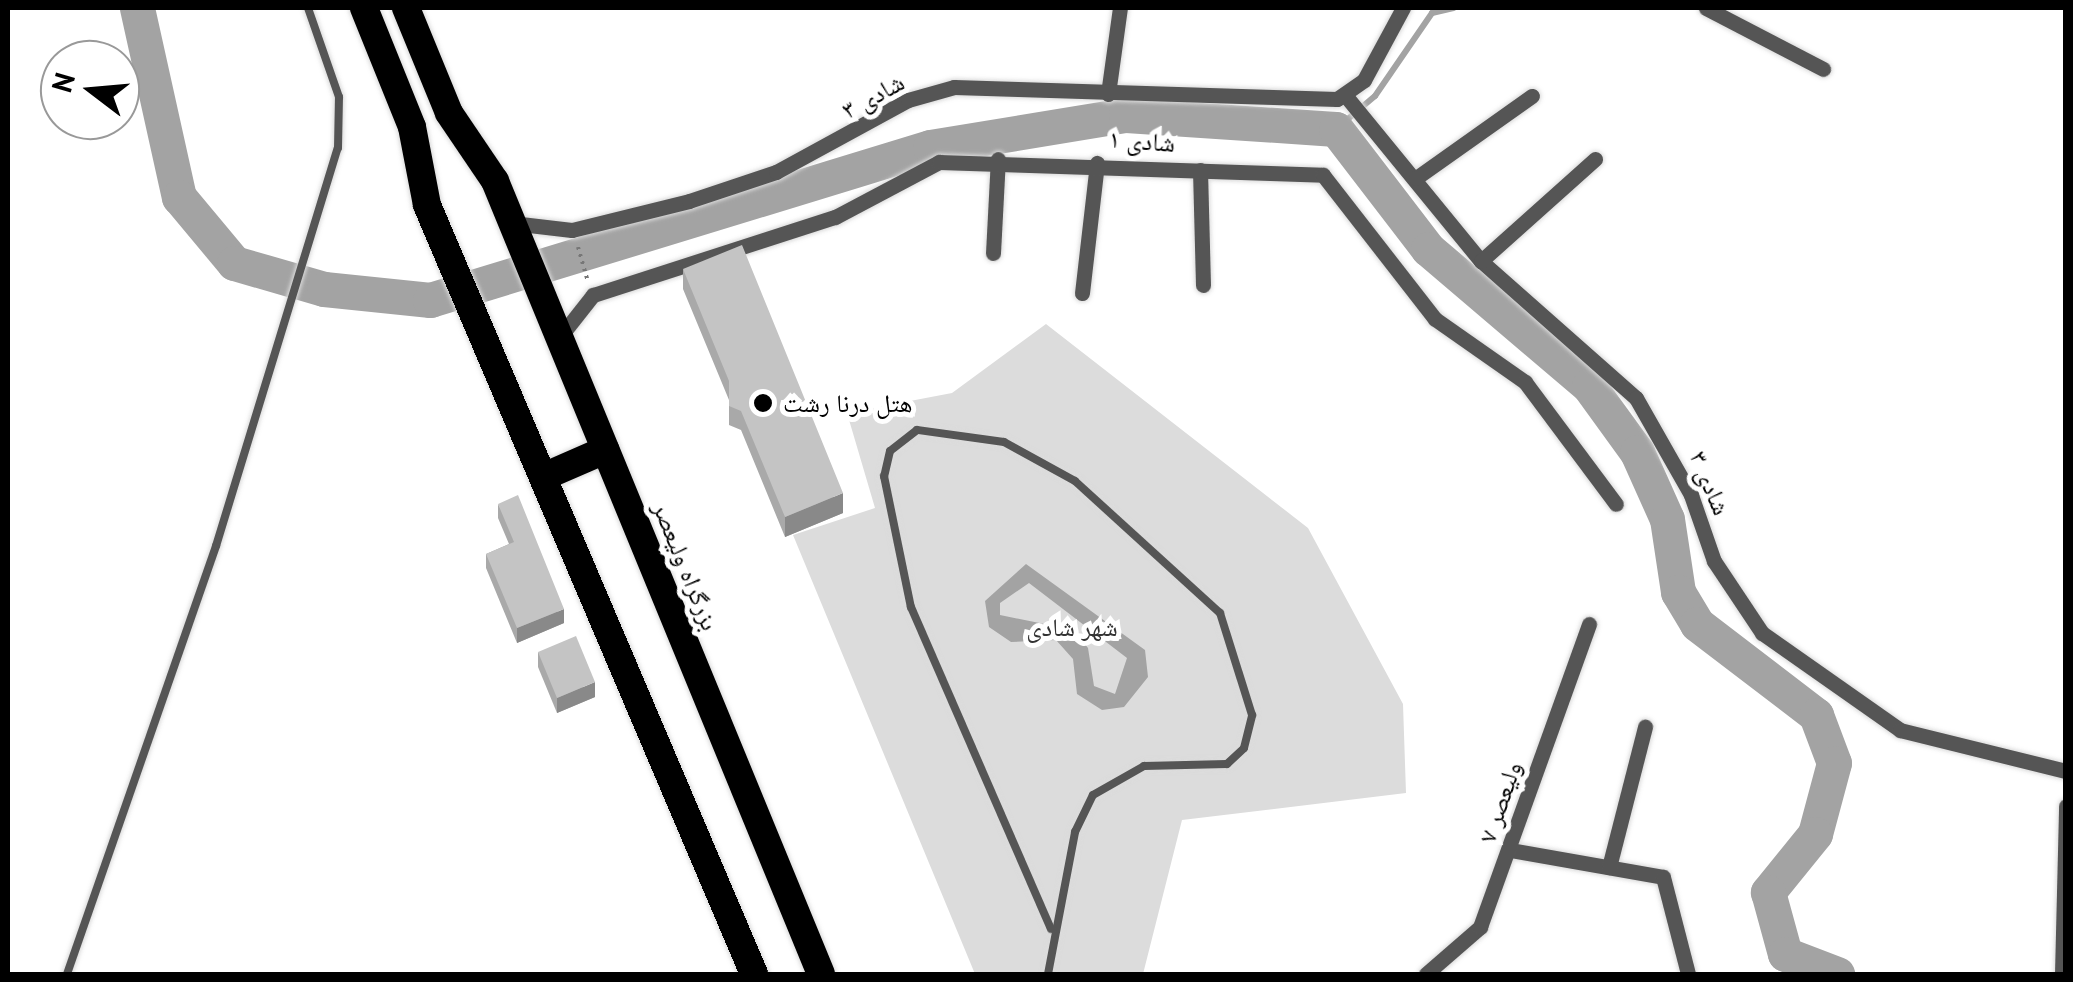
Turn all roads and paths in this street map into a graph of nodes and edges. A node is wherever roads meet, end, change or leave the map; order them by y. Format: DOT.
graph roads {
  1 [pos="308,8"];
  2 [pos="364,8"];
  3 [pos="406,8"];
  4 [pos="1120,8"];
  5 [pos="1403,8"];
  6 [pos="1706,8"];
  7 [pos="1823,68"];
  8 [pos="1108,94"];
  9 [pos="1345,96"];
  10 [pos="1532,96"];
  11 [pos="998,159"];
  12 [pos="1594,159"];
  13 [pos="1097,163"];
  14 [pos="1200,170"];
  15 [pos="1416,178"];
  16 [pos="514,228"];
  17 [pos="572,230"];
  18 [pos="993,253"];
  19 [pos="1482,261"];
  20 [pos="1203,284"];
  21 [pos="1082,293"];
  22 [pos="592,295"];
  23 [pos="556,331"];
  24 [pos="605,450"];
  25 [pos="543,477"];
  26 [pos="1616,504"];
  27 [pos="1589,624"];
  28 [pos="1645,727"];
  29 [pos="2066,771"];
  30 [pos="2066,806"];
  31 [pos="1510,850"];
  32 [pos="1609,868"];
  33 [pos="1050,929"];
  34 [pos="67,974"];
  35 [pos="754,974"];
  36 [pos="822,974"];
  37 [pos="1048,974"];
  38 [pos="1426,974"];
  39 [pos="1688,974"];
  40 [pos="2062,974"];
  1 -- 34 [label="lane"];
  2 -- 25 [label="highway"];
  3 -- 16 [label="highway, بزرگراه ولیعصر"];
  4 -- 8 [label="street"];
  5 -- 9 [label="street"];
  6 -- 7 [label="street"];
  8 -- 9 [label="street, شادی ۳"];
  8 -- 17 [label="street, شادی ۳"];
  9 -- 15 [label="street, شادی ۳"];
  10 -- 15 [label="street"];
  11 -- 13 [label="street, شادی ۱"];
  11 -- 18 [label="street"];
  11 -- 22 [label="street, شادی ۱"];
  12 -- 19 [label="street"];
  13 -- 14 [label="street, شادی ۱"];
  13 -- 21 [label="street"];
  14 -- 20 [label="street"];
  14 -- 26 [label="street, شادی ۱"];
  15 -- 19 [label="street, شادی ۳"];
  16 -- 17 [label="street, شادی ۳"];
  16 -- 23 [label="highway, بزرگراه ولیعصر"];
  17 -- 22 [label="path"];
  19 -- 29 [label="street, شادی ۳"];
  22 -- 23 [label="street"];
  23 -- 24 [label="highway, بزرگراه ولیعصر"];
  24 -- 25 [label="highway"];
  24 -- 36 [label="highway, بزرگراه ولیعصر"];
  25 -- 35 [label="highway"];
  27 -- 31 [label="street, ولیعصر ۷"];
  28 -- 32 [label="street"];
  30 -- 40 [label="street"];
  31 -- 32 [label="street"];
  31 -- 38 [label="street, ولیعصر ۷"];
  32 -- 39 [label="street"];
  33 -- 33 [label="lane"];
  33 -- 37 [label="lane"];
}
